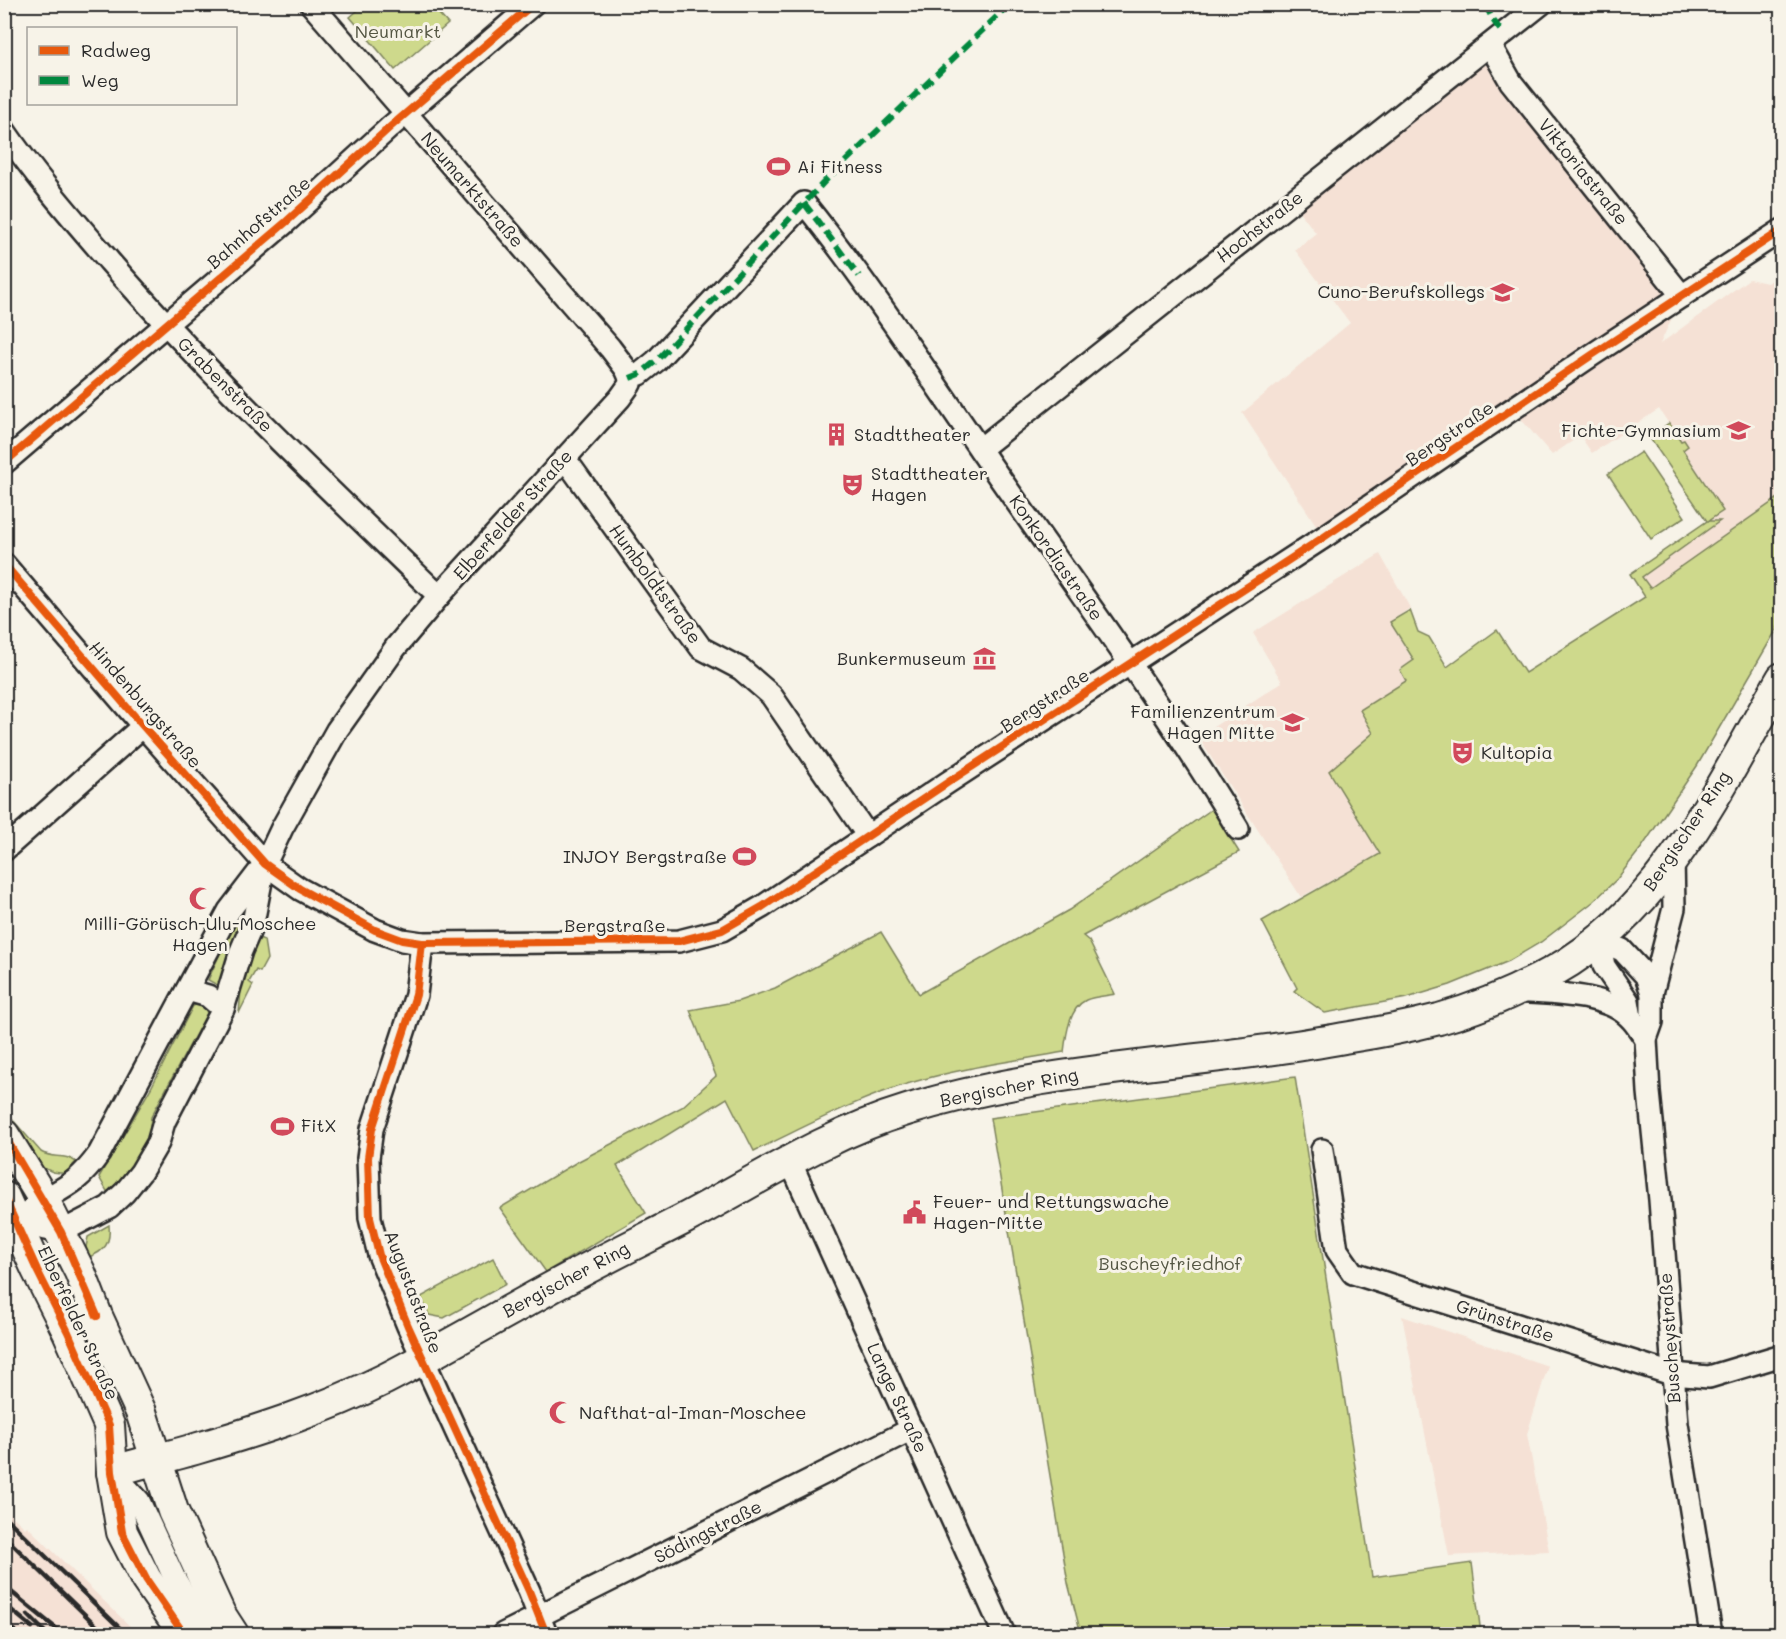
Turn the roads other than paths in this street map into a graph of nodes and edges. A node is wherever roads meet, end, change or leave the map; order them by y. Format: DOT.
graph roads {
  1 [pos="310,4"];
  2 [pos="533,4"];
  3 [pos="1541,4"];
  4 [pos="1490,45"];
  5 [pos="406,113"];
  6 [pos="4,130"];
  7 [pos="804,203"];
  8 [pos="1782,230"];
  9 [pos="1682,296"];
  10 [pos="165,324"];
  11 [pos="630,378"];
  12 [pos="980,449"];
  13 [pos="564,460"];
  14 [pos="4,463"];
  15 [pos="4,564"];
  16 [pos="439,596"];
  17 [pos="1130,663"];
  18 [pos="1782,678"];
  19 [pos="143,726"];
  20 [pos="1238,830"];
  21 [pos="868,836"];
  22 [pos="8,840"];
  23 [pos="1673,858"];
  24 [pos="265,864"];
  25 [pos="1599,940"];
  26 [pos="422,943"];
  27 [pos="187,990"];
  28 [pos="1515,991"];
  29 [pos="1652,993"];
  30 [pos="223,1010"];
  31 [pos="1631,1018"];
  32 [pos="1646,1039"];
  33 [pos="4,1135"];
  34 [pos="1322,1150"];
  35 [pos="790,1161"];
  36 [pos="44,1200"];
  37 [pos="10,1210"];
  38 [pos="61,1232"];
  39 [pos="1782,1355"];
  40 [pos="422,1358"];
  41 [pos="1672,1374"];
  42 [pos="109,1425"];
  43 [pos="912,1429"];
  44 [pos="155,1458"];
  45 [pos="112,1472"];
  46 [pos="542,1626"];
  47 [pos="184,1635"];
  48 [pos="207,1635"];
  49 [pos="233,1635"];
  50 [pos="503,1635"];
  51 [pos="1004,1635"];
  52 [pos="1711,1635"];
  1 -- 5 [label="street, Neumarktstraße"];
  2 -- 5 [label="street, Bahnhofstraße"];
  3 -- 4 [label="street, Hochstraße"];
  4 -- 9 [label="street, Viktoriastraße"];
  4 -- 12 [label="street, Hochstraße"];
  5 -- 10 [label="street, Bahnhofstraße"];
  5 -- 11 [label="street, Neumarktstraße"];
  6 -- 10 [label="street, Grabenstraße"];
  7 -- 11 [label="street, Elberfelder Straße"];
  7 -- 12 [label="street, Konkordiastraße"];
  8 -- 9 [label="street, Bergstraße"];
  9 -- 17 [label="street, Bergstraße"];
  10 -- 14 [label="street, Bahnhofstraße"];
  10 -- 16 [label="street, Grabenstraße"];
  11 -- 13 [label="street, Elberfelder Straße"];
  12 -- 17 [label="street, Konkordiastraße"];
  13 -- 16 [label="street, Elberfelder Straße"];
  13 -- 21 [label="street, Humboldtstraße"];
  15 -- 19 [label="street, Hindenburgstraße"];
  16 -- 24 [label="street, Elberfelder Straße"];
  17 -- 20 [label="street, Konkordiastraße"];
  17 -- 21 [label="street, Bergstraße"];
  18 -- 23 [label="main road, Bergischer Ring"];
  19 -- 22 [label="street"];
  19 -- 24 [label="street, Hindenburgstraße"];
  21 -- 26 [label="street, Bergstraße"];
  23 -- 25 [label="main road, Bergischer Ring"];
  23 -- 29 [label="street, Buscheystraße"];
  24 -- 26 [label="street, Bergstraße"];
  24 -- 27 [label="street, Elberfelder Straße"];
  24 -- 30 [label="street, Elberfelder Straße"];
  25 -- 28 [label="main road, Bergischer Ring"];
  25 -- 29 [label="street, Buscheystraße"];
  25 -- 31 [label="street"];
  26 -- 40 [label="street, Augustastraße"];
  27 -- 30 [label="street"];
  27 -- 36 [label="street, Elberfelder Straße"];
  28 -- 31 [label="street"];
  28 -- 35 [label="main road, Bergischer Ring"];
  29 -- 32 [label="street, Buscheystraße"];
  30 -- 38 [label="street, Elberfelder Straße"];
  31 -- 32 [label="street"];
  32 -- 41 [label="street, Buscheystraße"];
  33 -- 36 [label="main road"];
  34 -- 41 [label="street, Grünstraße"];
  35 -- 40 [label="main road, Bergischer Ring"];
  35 -- 43 [label="street, Lange Straße"];
  36 -- 37 [label="street, Elberfelder Straße"];
  36 -- 38 [label="main road, Elberfelder Straße"];
  37 -- 38 [label="street, Elberfelder Straße"];
  37 -- 42 [label="main road, Elberfelder Straße"];
  38 -- 44 [label="main road, Elberfelder Straße"];
  39 -- 41 [label="street, Grünstraße"];
  40 -- 44 [label="main road, Bergischer Ring"];
  40 -- 46 [label="street, Augustastraße"];
  41 -- 52 [label="street, Buscheystraße"];
  42 -- 44 [label="main road"];
  42 -- 45 [label="main road, Elberfelder Straße"];
  43 -- 46 [label="street, Södingstraße"];
  43 -- 51 [label="street, Lange Straße"];
  44 -- 45 [label="main road, Bergischer Ring"];
  44 -- 49 [label="main road, Elberfelder Straße"];
  45 -- 47 [label="main road, Elberfelder Straße"];
  45 -- 48 [label="street"];
  46 -- 50 [label="street, Södingstraße"];
}
